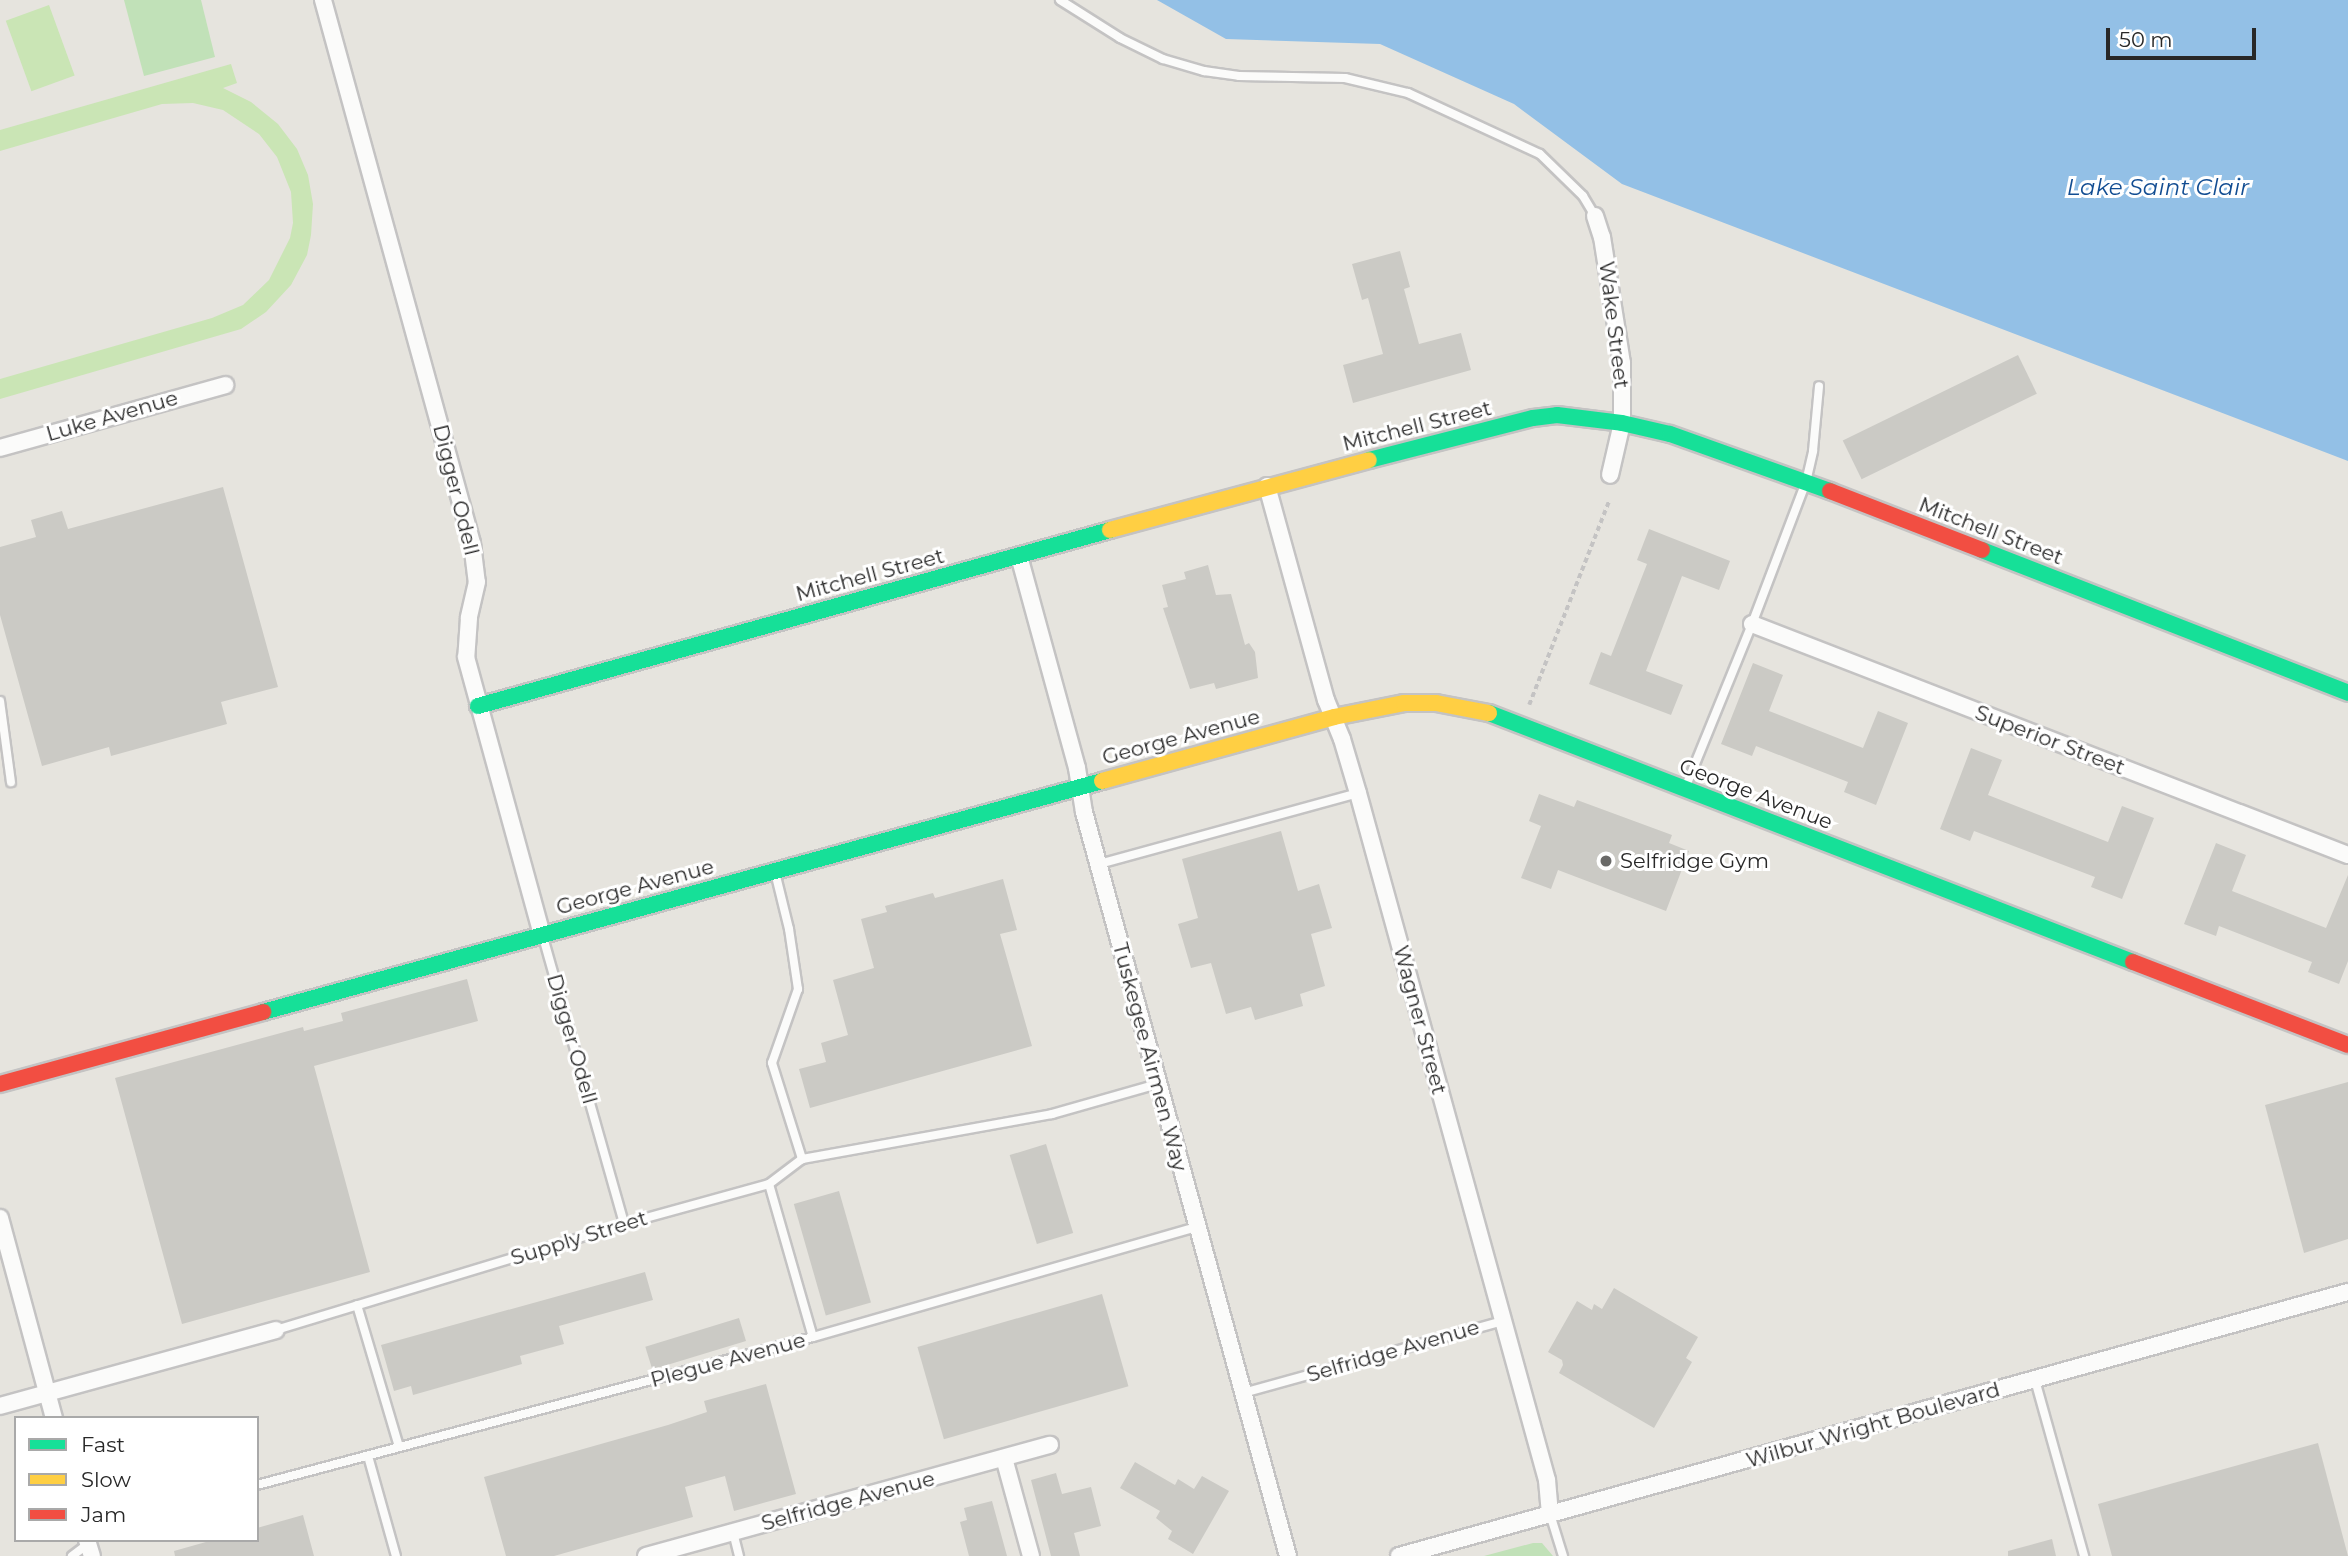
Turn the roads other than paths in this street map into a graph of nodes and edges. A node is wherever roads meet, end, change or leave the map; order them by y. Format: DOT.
graph roads {
  1 [pos="323,0"];
  2 [pos="1060,0"];
  3 [pos="1595,216"];
  4 [pos="225,385"];
  5 [pos="1819,386"];
  6 [pos="1622,423"];
  7 [pos="0,447"];
  8 [pos="1610,475"];
  9 [pos="1806,482"];
  10 [pos="1267,486"];
  11 [pos="1019,556"];
  12 [pos="1752,624"];
  13 [pos="2348,693"];
  14 [pos="0,701"];
  15 [pos="478,706"];
  16 [pos="1334,717"];
  17 [pos="12,782"];
  18 [pos="1080,787"];
  19 [pos="1685,789"];
  20 [pos="1358,793"];
  21 [pos="2348,855"];
  22 [pos="1099,864"];
  23 [pos="774,870"];
  24 [pos="542,934"];
  25 [pos="2348,1045"];
  26 [pos="0,1084"];
  27 [pos="1157,1084"];
  28 [pos="802,1159"];
  29 [pos="769,1184"];
  30 [pos="0,1218"];
  31 [pos="624,1224"];
  32 [pos="1197,1227"];
  33 [pos="2348,1292"];
  34 [pos="356,1305"];
  35 [pos="1502,1321"];
  36 [pos="276,1329"];
  37 [pos="813,1337"];
  38 [pos="2035,1380"];
  39 [pos="47,1393"];
  40 [pos="1243,1393"];
  41 [pos="0,1406"];
  42 [pos="53,1416"];
  43 [pos="1050,1445"];
  44 [pos="399,1447"];
  45 [pos="368,1456"];
  46 [pos="1004,1458"];
  47 [pos="259,1484"];
  48 [pos="1550,1514"];
  49 [pos="733,1532"];
  50 [pos="90,1545"];
  51 [pos="72,1556"];
  52 [pos="396,1556"];
  53 [pos="646,1556"];
  54 [pos="739,1556"];
  55 [pos="1031,1556"];
  56 [pos="1288,1556"];
  57 [pos="1399,1556"];
  58 [pos="1563,1556"];
  59 [pos="2084,1556"];
  1 -- 15 [label="street, Digger Odell"];
  2 -- 3 [label="lane"];
  3 -- 6 [label="street, Wake Street"];
  4 -- 7 [label="street, Luke Avenue"];
  5 -- 9 [label="lane"];
  6 -- 8 [label="street, Wake Street"];
  6 -- 9 [label="street, Mitchell Street"];
  6 -- 10 [label="street, Mitchell Street"];
  9 -- 12 [label="lane"];
  9 -- 13 [label="street, Mitchell Street"];
  10 -- 11 [label="street, Mitchell Street"];
  10 -- 16 [label="street, Wagner Street"];
  11 -- 15 [label="street, Mitchell Street"];
  11 -- 18 [label="street, Tuskegee Airmen Way"];
  12 -- 19 [label="lane"];
  12 -- 21 [label="street, Superior Street"];
  14 -- 17 [label="lane"];
  15 -- 24 [label="street, Digger Odell"];
  16 -- 18 [label="street, George Avenue"];
  16 -- 19 [label="street, George Avenue"];
  16 -- 20 [label="street, Wagner Street"];
  18 -- 22 [label="street, Tuskegee Airmen Way"];
  18 -- 23 [label="street, George Avenue"];
  19 -- 25 [label="street, George Avenue"];
  20 -- 22 [label="lane"];
  20 -- 35 [label="street, Wagner Street"];
  22 -- 27 [label="street, Tuskegee Airmen Way"];
  23 -- 24 [label="street, George Avenue"];
  23 -- 28 [label="lane"];
  24 -- 26 [label="street, George Avenue"];
  24 -- 31 [label="lane, Digger Odell"];
  27 -- 28 [label="lane, Supply Street"];
  27 -- 32 [label="street, Tuskegee Airmen Way"];
  28 -- 29 [label="lane, Supply Street"];
  29 -- 31 [label="lane, Supply Street"];
  29 -- 37 [label="lane"];
  30 -- 39 [label="street"];
  31 -- 34 [label="lane, Supply Street"];
  32 -- 37 [label="lane, Plegue Avenue"];
  32 -- 40 [label="street, Tuskegee Airmen Way"];
  33 -- 38 [label="street, Wilbur Wright Boulevard"];
  34 -- 36 [label="lane, Supply Street"];
  34 -- 44 [label="lane"];
  35 -- 40 [label="lane, Selfridge Avenue"];
  35 -- 48 [label="street, Wagner Street"];
  36 -- 39 [label="street, Supply Street"];
  37 -- 44 [label="lane, Plegue Avenue"];
  38 -- 48 [label="street, Wilbur Wright Boulevard"];
  38 -- 59 [label="lane"];
  39 -- 41 [label="street, Supply Street"];
  39 -- 42 [label="street"];
  40 -- 56 [label="street, Tuskegee Airmen Way"];
  43 -- 46 [label="street, Selfridge Avenue"];
  44 -- 45 [label="lane, Plegue Avenue"];
  45 -- 47 [label="lane, Plegue Avenue"];
  45 -- 52 [label="lane"];
  46 -- 49 [label="street, Selfridge Avenue"];
  46 -- 55 [label="street"];
  48 -- 57 [label="street, Wilbur Wright Boulevard"];
  48 -- 58 [label="lane, Wagner Street"];
  49 -- 53 [label="street, Selfridge Avenue"];
  49 -- 54 [label="lane"];
  50 -- 51 [label="lane"];
}
